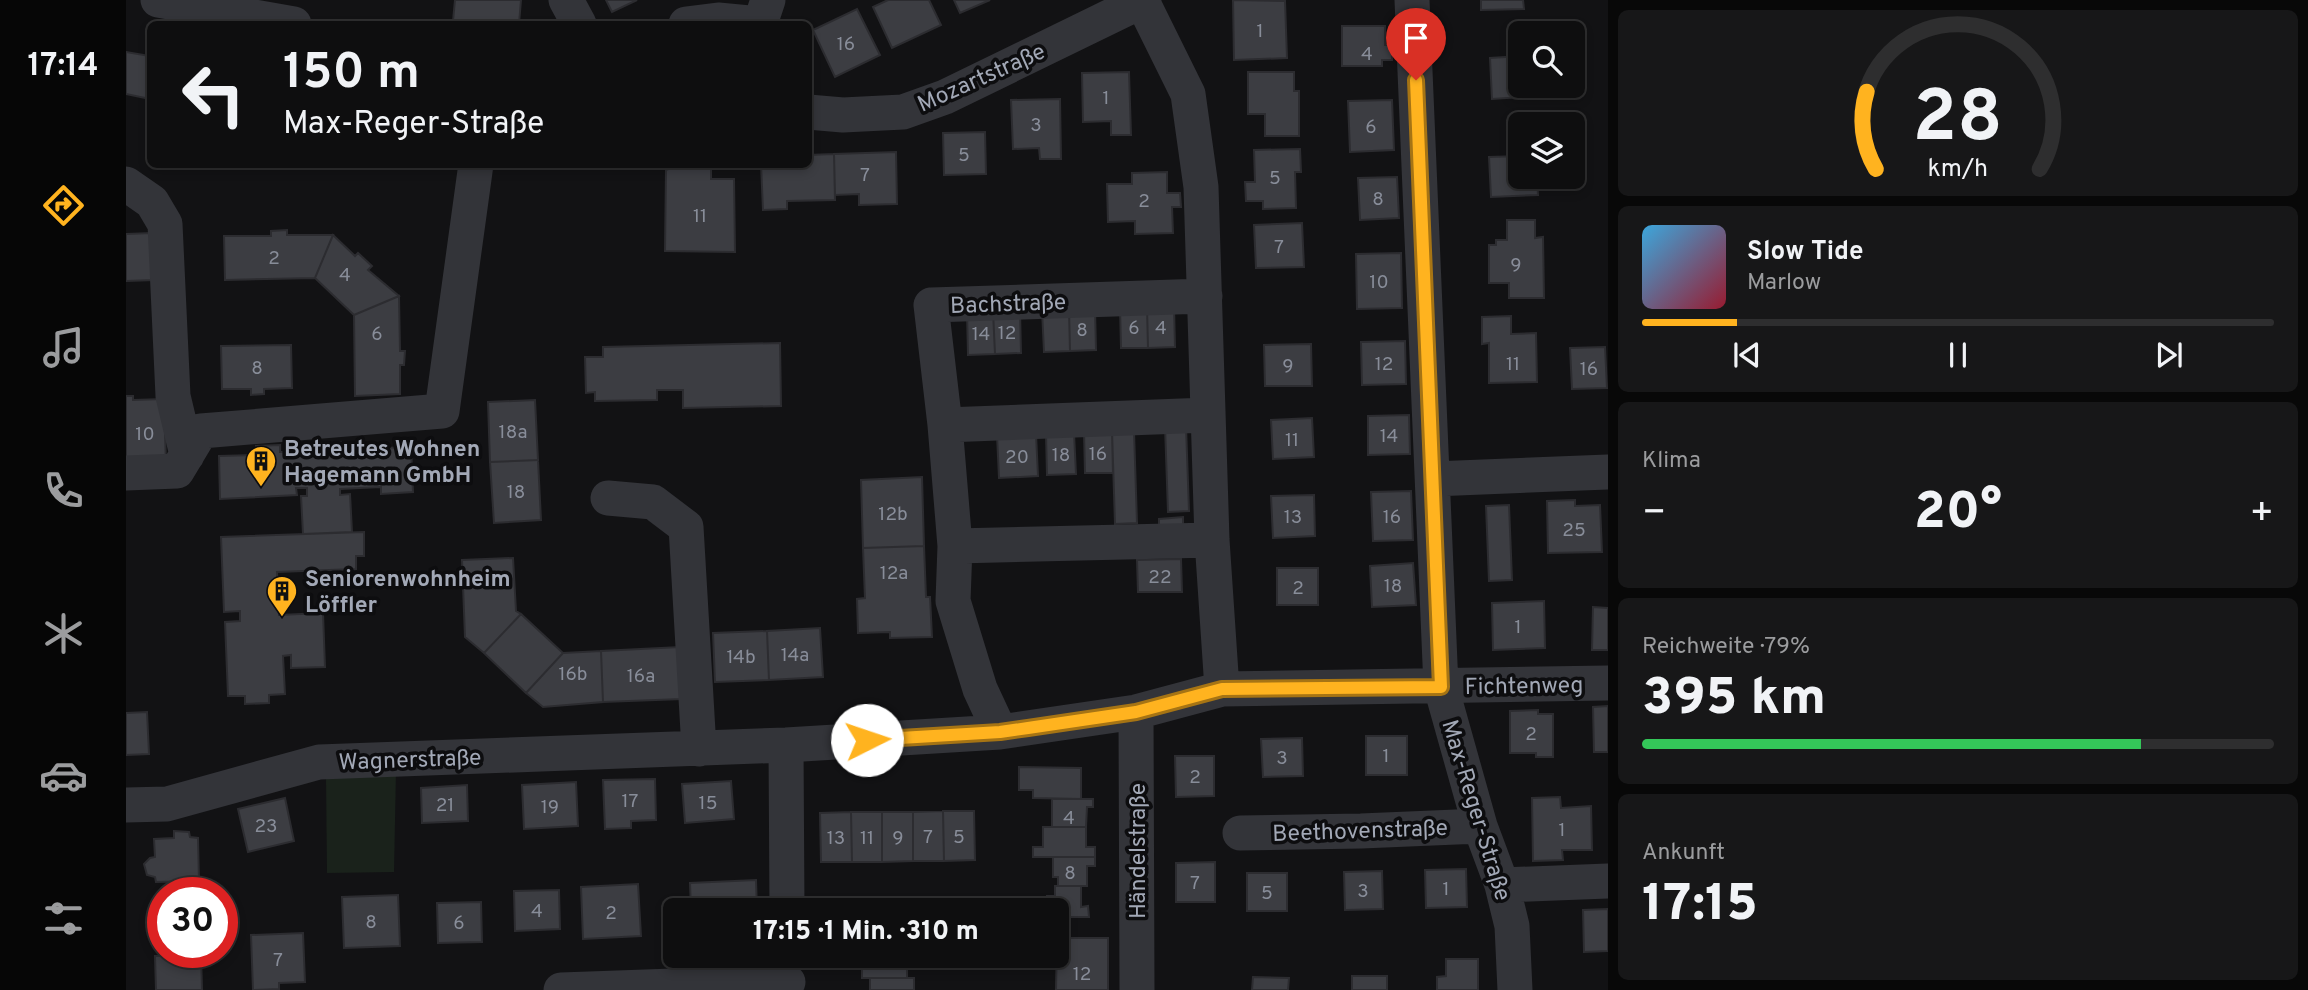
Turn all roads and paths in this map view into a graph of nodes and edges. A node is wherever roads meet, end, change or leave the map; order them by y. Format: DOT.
graph roads {
  1 [pos="158,0"];
  2 [pos="566,0"];
  3 [pos="768,0"];
  4 [pos="1412,0"];
  5 [pos="1143,1"];
  6 [pos="277,21"];
  7 [pos="577,21"];
  8 [pos="710,21"];
  9 [pos="728,21"];
  10 [pos="761,21"];
  11 [pos="812,112"];
  12 [pos="475,168"];
  13 [pos="126,184"];
  14 [pos="1205,296"];
  15 [pos="1208,415"];
  16 [pos="945,425"];
  17 [pos="187,455"];
  18 [pos="1608,472"];
  19 [pos="126,473"];
  20 [pos="1433,479"];
  21 [pos="608,498"];
  22 [pos="1212,540"];
  23 [pos="956,546"];
  24 [pos="1608,683"];
  25 [pos="1441,687"];
  26 [pos="1222,689"];
  27 [pos="1136,712"];
  28 [pos="1000,732"];
  29 [pos="786,745"];
  30 [pos="699,749"];
  31 [pos="126,805"];
  32 [pos="1480,826"];
  33 [pos="1240,833"];
  34 [pos="1608,881"];
  35 [pos="1502,884"];
  36 [pos="788,898"];
  37 [pos="788,976"];
  38 [pos="561,990"];
  39 [pos="1137,990"];
  40 [pos="1514,990"];
  1 -- 6 [label="street"];
  2 -- 7 [label="street"];
  3 -- 10 [label="street"];
  4 -- 20 [label="street, Max-Reger-Straße"];
  5 -- 11 [label="street, Mozartstraße"];
  5 -- 14 [label="street"];
  8 -- 9 [label="street"];
  12 -- 17 [label="street"];
  13 -- 17 [label="street"];
  14 -- 15 [label="street"];
  14 -- 16 [label="street, Bachstraße"];
  15 -- 16 [label="street"];
  15 -- 22 [label="street"];
  16 -- 23 [label="street, Bachstraße"];
  17 -- 19 [label="street"];
  18 -- 20 [label="street"];
  20 -- 25 [label="street, Max-Reger-Straße"];
  21 -- 30 [label="street"];
  22 -- 23 [label="street"];
  22 -- 26 [label="street"];
  23 -- 28 [label="street, Bachstraße"];
  24 -- 25 [label="street, Fichtenweg"];
  25 -- 26 [label="street, Wagnerstraße"];
  25 -- 32 [label="street, Max-Reger-Straße"];
  26 -- 27 [label="street, Wagnerstraße"];
  27 -- 28 [label="street, Wagnerstraße"];
  27 -- 39 [label="street, Händelstraße"];
  28 -- 29 [label="street, Wagnerstraße"];
  29 -- 30 [label="street, Wagnerstraße"];
  29 -- 36 [label="street"];
  30 -- 31 [label="street, Wagnerstraße"];
  32 -- 33 [label="street, Beethovenstraße"];
  32 -- 35 [label="street, Max-Reger-Straße"];
  34 -- 35 [label="street"];
  35 -- 40 [label="street, Max-Reger-Straße"];
  37 -- 38 [label="street"];
}
